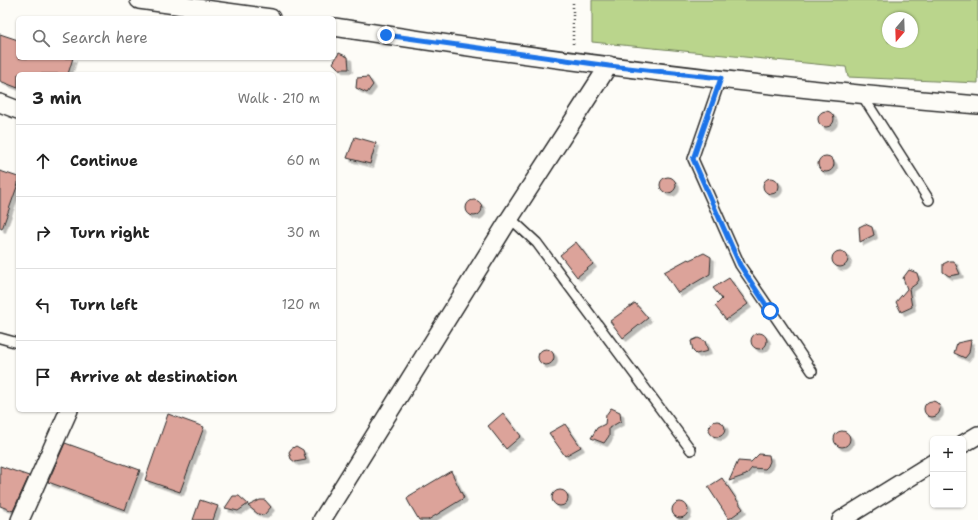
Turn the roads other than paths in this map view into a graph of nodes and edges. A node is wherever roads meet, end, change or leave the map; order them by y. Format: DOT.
graph roads {
  1 [pos="139,0"];
  2 [pos="256,16"];
  3 [pos="336,28"];
  4 [pos="609,66"];
  5 [pos="721,78"];
  6 [pos="862,94"];
  7 [pos="0,103"];
  8 [pos="978,105"];
  9 [pos="16,109"];
  10 [pos="929,200"];
  11 [pos="510,218"];
  12 [pos="0,338"];
  13 [pos="16,342"];
  14 [pos="812,371"];
  15 [pos="68,412"];
  16 [pos="978,435"];
  17 [pos="966,442"];
  18 [pos="692,450"];
  19 [pos="930,465"];
  20 [pos="20,520"];
  21 [pos="322,520"];
  22 [pos="841,520"];
  1 -- 2 [label="street"];
  3 -- 4 [label="street"];
  4 -- 5 [label="street"];
  4 -- 11 [label="street"];
  5 -- 6 [label="street"];
  5 -- 14 [label="lane"];
  6 -- 8 [label="street"];
  6 -- 10 [label="lane"];
  7 -- 9 [label="street"];
  11 -- 18 [label="lane"];
  11 -- 21 [label="street"];
  12 -- 13 [label="lane"];
  15 -- 20 [label="street"];
  16 -- 17 [label="street"];
  19 -- 22 [label="street"];
}
